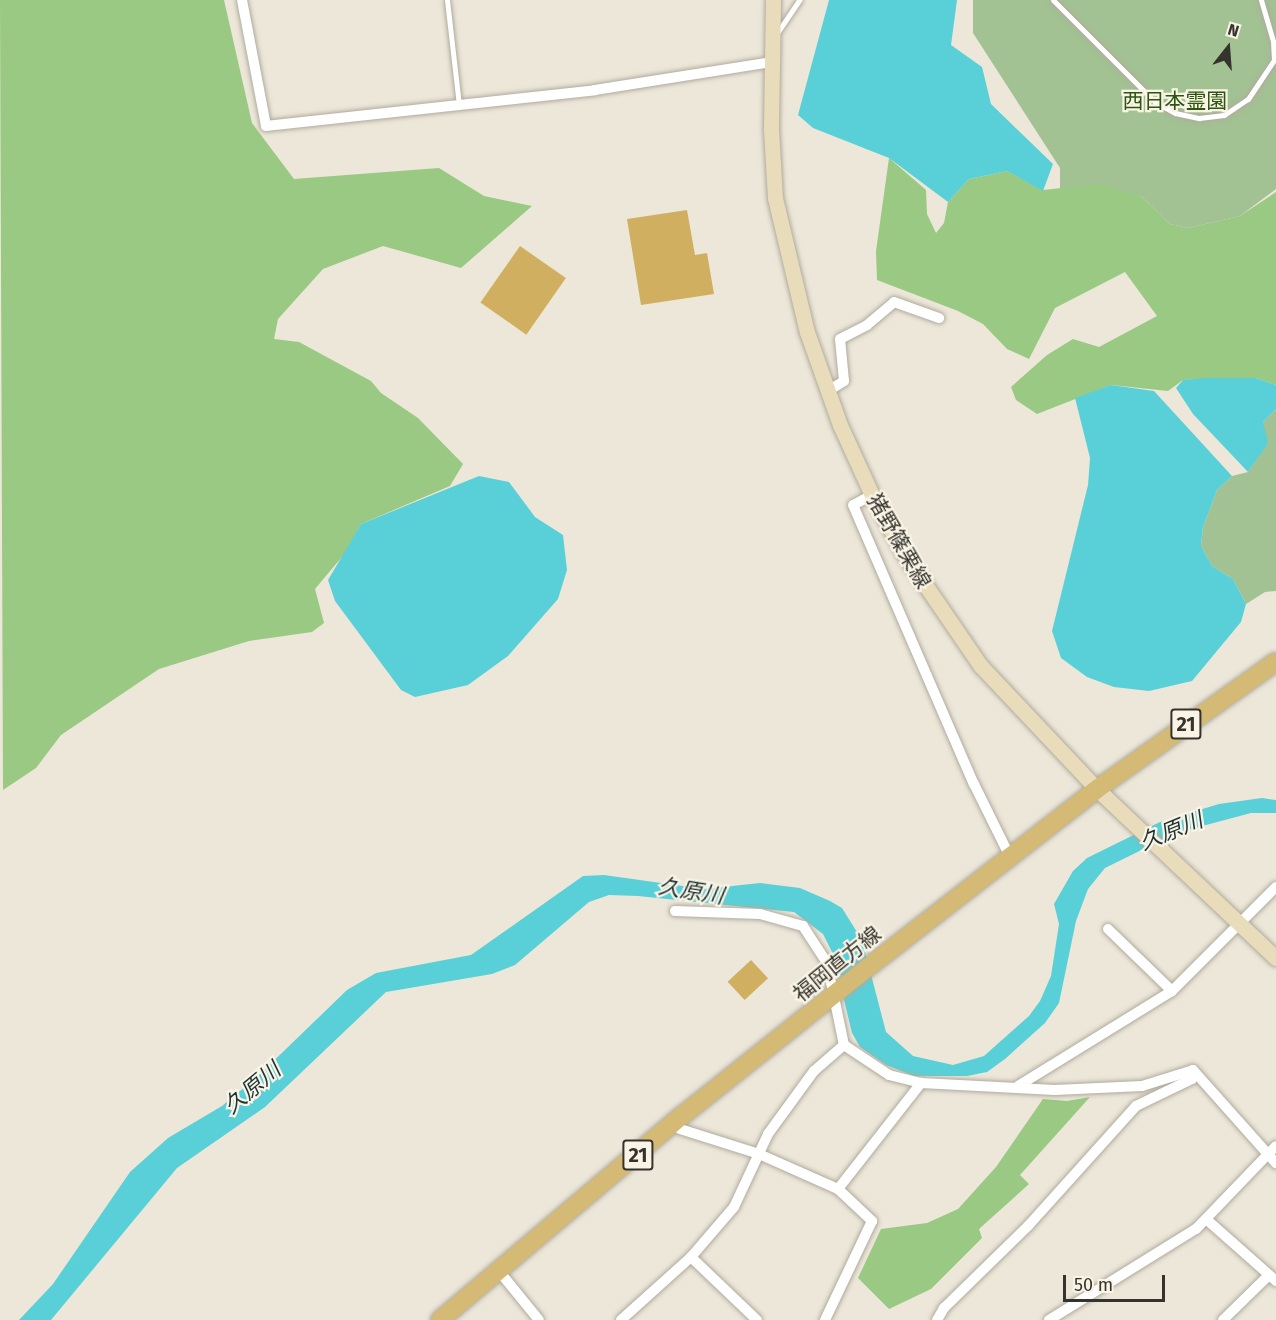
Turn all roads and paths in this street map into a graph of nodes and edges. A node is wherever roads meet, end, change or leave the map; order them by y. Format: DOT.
graph roads {
  1 [pos="242,0"];
  2 [pos="447,0"];
  3 [pos="773,0"];
  4 [pos="799,0"];
  5 [pos="1053,0"];
  6 [pos="1261,0"];
  7 [pos="772,39"];
  8 [pos="771,62"];
  9 [pos="460,107"];
  10 [pos="939,318"];
  11 [pos="828,391"];
  12 [pos="872,495"];
  13 [pos="1276,662"];
  14 [pos="1097,789"];
  15 [pos="1010,857"];
  16 [pos="1276,887"];
  17 [pos="675,911"];
  18 [pos="1240,924"];
  19 [pos="1108,929"];
  20 [pos="1276,958"];
  21 [pos="1172,991"];
  22 [pos="835,996"];
  23 [pos="844,1045"];
  24 [pos="1193,1070"];
  25 [pos="921,1083"];
  26 [pos="1018,1086"];
  27 [pos="674,1123"];
  28 [pos="759,1154"];
  29 [pos="1274,1155"];
  30 [pos="838,1189"];
  31 [pos="1206,1219"];
  32 [pos="691,1257"];
  33 [pos="499,1271"];
  34 [pos="1272,1279"];
  35 [pos="440,1320"];
  36 [pos="539,1320"];
  37 [pos="621,1320"];
  38 [pos="757,1320"];
  39 [pos="825,1320"];
  40 [pos="937,1320"];
  41 [pos="1049,1320"];
  42 [pos="1223,1320"];
  1 -- 9 [label="street"];
  2 -- 9 [label="lane"];
  3 -- 7 [label="main road, 猪野篠栗線"];
  4 -- 7 [label="lane"];
  5 -- 6 [label="lane"];
  7 -- 8 [label="main road, 猪野篠栗線"];
  8 -- 9 [label="street"];
  8 -- 11 [label="main road, 猪野篠栗線"];
  10 -- 11 [label="street"];
  11 -- 12 [label="main road, 猪野篠栗線"];
  12 -- 14 [label="main road, 猪野篠栗線"];
  12 -- 15 [label="street"];
  13 -- 14 [label="main road, 福岡直方線 / 21"];
  14 -- 15 [label="main road, 福岡直方線 / 21"];
  14 -- 18 [label="main road, 猪野篠栗線"];
  15 -- 22 [label="main road, 福岡直方線 / 21"];
  16 -- 18 [label="street"];
  17 -- 22 [label="street"];
  18 -- 20 [label="main road, 猪野篠栗線"];
  18 -- 21 [label="street"];
  19 -- 21 [label="street"];
  21 -- 26 [label="street"];
  22 -- 23 [label="street"];
  22 -- 27 [label="main road, 福岡直方線 / 21"];
  23 -- 25 [label="street"];
  23 -- 28 [label="street"];
  24 -- 26 [label="street"];
  24 -- 29 [label="street"];
  24 -- 40 [label="street"];
  25 -- 26 [label="street"];
  25 -- 30 [label="street"];
  27 -- 28 [label="street"];
  27 -- 33 [label="main road, 福岡直方線 / 21"];
  28 -- 30 [label="street"];
  28 -- 32 [label="street"];
  29 -- 31 [label="street"];
  30 -- 39 [label="street"];
  31 -- 34 [label="street"];
  31 -- 41 [label="street"];
  32 -- 37 [label="street"];
  32 -- 38 [label="street"];
  33 -- 35 [label="main road, 福岡直方線 / 21"];
  33 -- 36 [label="street"];
  34 -- 42 [label="street"];
}
